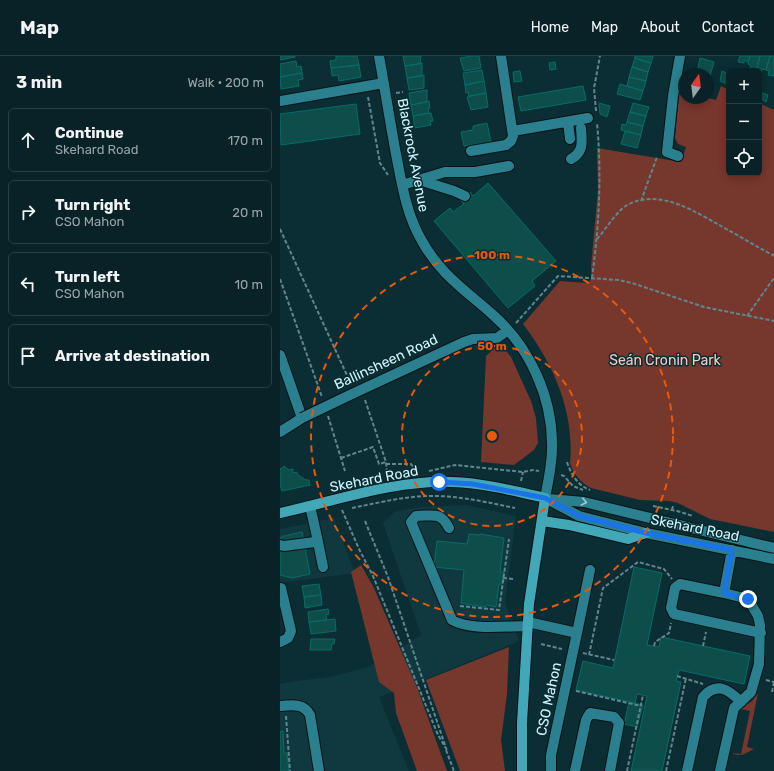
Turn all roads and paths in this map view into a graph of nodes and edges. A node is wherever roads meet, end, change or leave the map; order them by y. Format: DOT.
graph roads {
  1 [pos="379,56"];
  2 [pos="501,56"];
  3 [pos="600,56"];
  4 [pos="680,56"];
  5 [pos="384,82"];
  6 [pos="280,101"];
  7 [pos="596,110"];
  8 [pos="588,115"];
  9 [pos="568,122"];
  10 [pos="581,128"];
  11 [pos="513,132"];
  12 [pos="570,139"];
  13 [pos="471,151"];
  14 [pos="678,156"];
  15 [pos="571,159"];
  16 [pos="509,166"];
  17 [pos="417,180"];
  18 [pos="402,184"];
  19 [pos="465,196"];
  20 [pos="280,229"];
  21 [pos="596,240"];
  22 [pos="774,256"];
  23 [pos="592,278"];
  24 [pos="774,278"];
  25 [pos="280,279"];
  26 [pos="747,316"];
  27 [pos="774,321"];
  28 [pos="512,327"];
  29 [pos="280,354"];
  30 [pos="355,393"];
  31 [pos="323,401"];
  32 [pos="328,415"];
  33 [pos="302,418"];
  34 [pos="280,432"];
  35 [pos="341,458"];
  36 [pos="567,462"];
  37 [pos="386,463"];
  38 [pos="345,471"];
  39 [pos="426,471"];
  40 [pos="542,471"];
  41 [pos="421,472"];
  42 [pos="523,472"];
  43 [pos="387,474"];
  44 [pos="560,475"];
  45 [pos="522,477"];
  46 [pos="545,498"];
  47 [pos="338,500"];
  48 [pos="310,506"];
  49 [pos="673,506"];
  50 [pos="515,508"];
  51 [pos="666,508"];
  52 [pos="672,509"];
  53 [pos="342,510"];
  54 [pos="677,511"];
  55 [pos="335,512"];
  56 [pos="280,513"];
  57 [pos="671,514"];
  58 [pos="364,521"];
  59 [pos="542,521"];
  60 [pos="449,528"];
  61 [pos="646,533"];
  62 [pos="317,537"];
  63 [pos="509,539"];
  64 [pos="280,545"];
  65 [pos="774,548"];
  66 [pos="732,550"];
  67 [pos="774,559"];
  68 [pos="323,566"];
  69 [pos="590,570"];
  70 [pos="504,578"];
  71 [pos="514,579"];
  72 [pos="677,586"];
  73 [pos="281,588"];
  74 [pos="724,593"];
  75 [pos="282,599"];
  76 [pos="460,606"];
  77 [pos="673,612"];
  78 [pos="708,621"];
  79 [pos="528,624"];
  80 [pos="577,633"];
  81 [pos="761,633"];
  82 [pos="280,642"];
  83 [pos="542,644"];
  84 [pos="654,646"];
  85 [pos="703,646"];
  86 [pos="573,651"];
  87 [pos="589,655"];
  88 [pos="614,660"];
  89 [pos="678,676"];
  90 [pos="686,678"];
  91 [pos="774,682"];
  92 [pos="711,690"];
  93 [pos="572,691"];
  94 [pos="772,692"];
  95 [pos="643,695"];
  96 [pos="741,702"];
  97 [pos="282,706"];
  98 [pos="641,706"];
  99 [pos="446,750"];
  100 [pos="290,771"];
  101 [pos="319,771"];
  102 [pos="454,771"];
  103 [pos="522,771"];
  104 [pos="551,771"];
  105 [pos="575,771"];
  106 [pos="610,771"];
  107 [pos="628,771"];
  108 [pos="666,771"];
  109 [pos="687,771"];
  110 [pos="720,771"];
  1 -- 5 [label="street, Blackrock Avenue"];
  2 -- 11 [label="street"];
  3 -- 7 [label="path"];
  4 -- 14 [label="street"];
  5 -- 6 [label="street"];
  5 -- 18 [label="street, Blackrock Avenue"];
  7 -- 8 [label="path"];
  7 -- 21 [label="path"];
  8 -- 9 [label="street"];
  9 -- 11 [label="street"];
  9 -- 12 [label="street"];
  10 -- 15 [label="street"];
  11 -- 13 [label="street"];
  16 -- 17 [label="street"];
  17 -- 18 [label="street"];
  17 -- 19 [label="street"];
  18 -- 28 [label="street, Blackrock Avenue"];
  20 -- 30 [label="path"];
  21 -- 22 [label="path"];
  21 -- 23 [label="path"];
  23 -- 26 [label="path"];
  23 -- 28 [label="path"];
  24 -- 26 [label="path"];
  25 -- 31 [label="path"];
  26 -- 27 [label="path"];
  28 -- 30 [label="street, Ballinsheen Road"];
  28 -- 46 [label="street, Blackrock Avenue"];
  29 -- 33 [label="street"];
  30 -- 33 [label="street, Ballinsheen Road, bridge"];
  30 -- 37 [label="path"];
  32 -- 35 [label="path"];
  33 -- 34 [label="street, Ballinsheen Road"];
  35 -- 37 [label="path"];
  35 -- 38 [label="path"];
  36 -- 44 [label="path"];
  37 -- 41 [label="path"];
  37 -- 43 [label="path"];
  39 -- 42 [label="path"];
  40 -- 42 [label="path"];
  42 -- 45 [label="path"];
  46 -- 47 [label="main road, Skehard Road"];
  46 -- 59 [label="main road"];
  46 -- 61 [label="street, Skehard Road"];
  46 -- 65 [label="street, Skehard Road, one-way"];
  47 -- 48 [label="main road, Skehard Road"];
  47 -- 53 [label="path"];
  48 -- 56 [label="main road, Skehard Road"];
  48 -- 62 [label="street"];
  49 -- 52 [label="path"];
  50 -- 53 [label="path"];
  51 -- 52 [label="path"];
  52 -- 54 [label="path"];
  52 -- 57 [label="path"];
  53 -- 55 [label="path"];
  53 -- 99 [label="path"];
  58 -- 99 [label="path"];
  59 -- 61 [label="main road"];
  59 -- 79 [label="main road"];
  60 -- 79 [label="street"];
  61 -- 66 [label="street, Skehard Road"];
  62 -- 64 [label="street"];
  62 -- 68 [label="street"];
  63 -- 70 [label="path"];
  66 -- 67 [label="street, Skehard Road"];
  66 -- 74 [label="street"];
  69 -- 80 [label="street, CSO Mahon"];
  70 -- 71 [label="path"];
  70 -- 76 [label="path"];
  72 -- 74 [label="street"];
  72 -- 77 [label="street"];
  72 -- 87 [label="path"];
  73 -- 75 [label="street"];
  74 -- 81 [label="street"];
  75 -- 82 [label="street"];
  77 -- 78 [label="street"];
  77 -- 84 [label="path"];
  78 -- 81 [label="street"];
  78 -- 85 [label="path"];
  79 -- 80 [label="street"];
  79 -- 103 [label="main road"];
  80 -- 86 [label="street, CSO Mahon"];
  81 -- 96 [label="street"];
  83 -- 86 [label="path"];
  86 -- 87 [label="path"];
  86 -- 104 [label="street, CSO Mahon"];
  87 -- 88 [label="path"];
  89 -- 90 [label="path"];
  90 -- 92 [label="path"];
  90 -- 108 [label="path"];
  91 -- 94 [label="path"];
  92 -- 96 [label="street"];
  92 -- 109 [label="street"];
  93 -- 98 [label="path"];
  95 -- 98 [label="path"];
  96 -- 110 [label="street"];
  97 -- 100 [label="path"];
  97 -- 101 [label="street"];
  98 -- 107 [label="path"];
  99 -- 102 [label="path"];
  105 -- 106 [label="street"];
}
